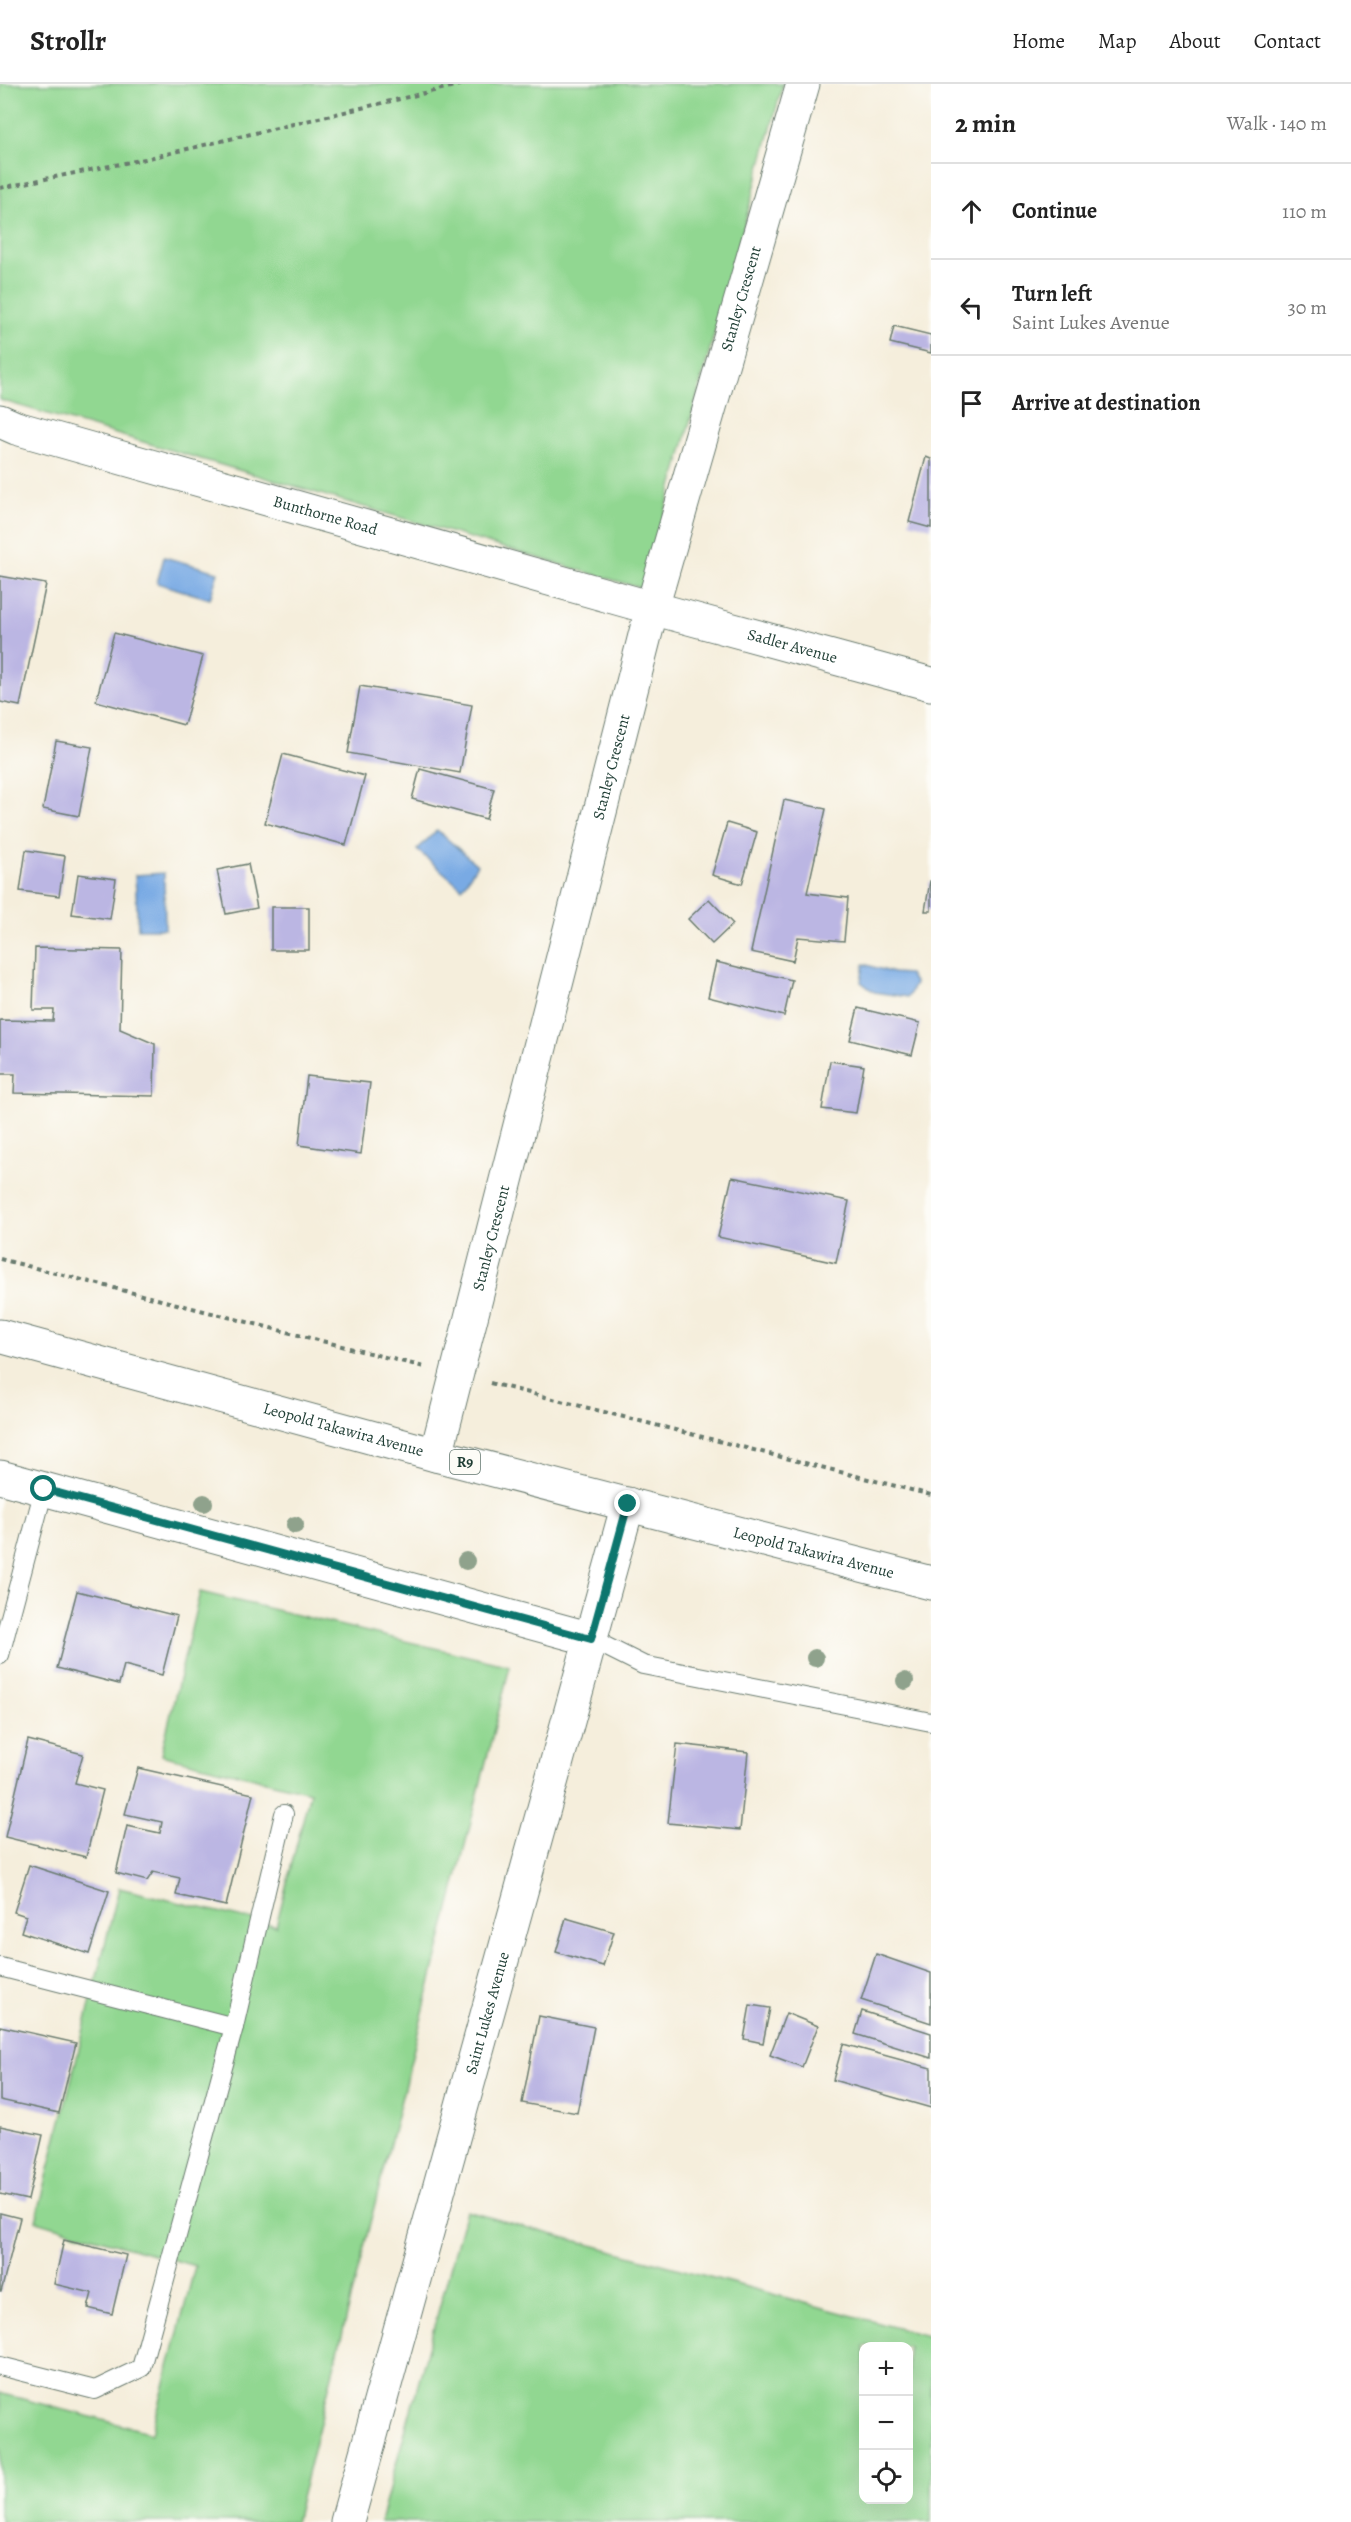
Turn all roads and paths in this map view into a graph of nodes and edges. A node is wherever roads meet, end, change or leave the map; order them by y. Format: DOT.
graph roads {
  1 [pos="464,84"];
  2 [pos="803,84"];
  3 [pos="0,188"];
  4 [pos="0,421"];
  5 [pos="652,608"];
  6 [pos="931,684"];
  7 [pos="0,1336"];
  8 [pos="436,1455"];
  9 [pos="0,1477"];
  10 [pos="44,1489"];
  11 [pos="628,1504"];
  12 [pos="931,1583"];
  13 [pos="591,1639"];
  14 [pos="0,1655"];
  15 [pos="931,1722"];
  16 [pos="284,1814"];
  17 [pos="0,1967"];
  18 [pos="234,2027"];
  19 [pos="0,2366"];
  20 [pos="347,2522"];
  1 -- 3 [label="path"];
  2 -- 5 [label="main road, Stanley Crescent"];
  4 -- 5 [label="main road, Bunthorne Road"];
  5 -- 6 [label="main road, Sadler Avenue"];
  5 -- 8 [label="main road, Stanley Crescent"];
  7 -- 8 [label="main road, Leopold Takawira Avenue / R9"];
  8 -- 11 [label="main road, Leopold Takawira Avenue / R9"];
  9 -- 10 [label="main road"];
  10 -- 13 [label="main road"];
  10 -- 14 [label="lane"];
  11 -- 12 [label="main road, Leopold Takawira Avenue / R9"];
  11 -- 13 [label="main road, Saint Lukes Avenue"];
  13 -- 15 [label="lane"];
  13 -- 20 [label="main road, Saint Lukes Avenue"];
  16 -- 18 [label="lane"];
  17 -- 18 [label="lane"];
  18 -- 19 [label="lane"];
}
